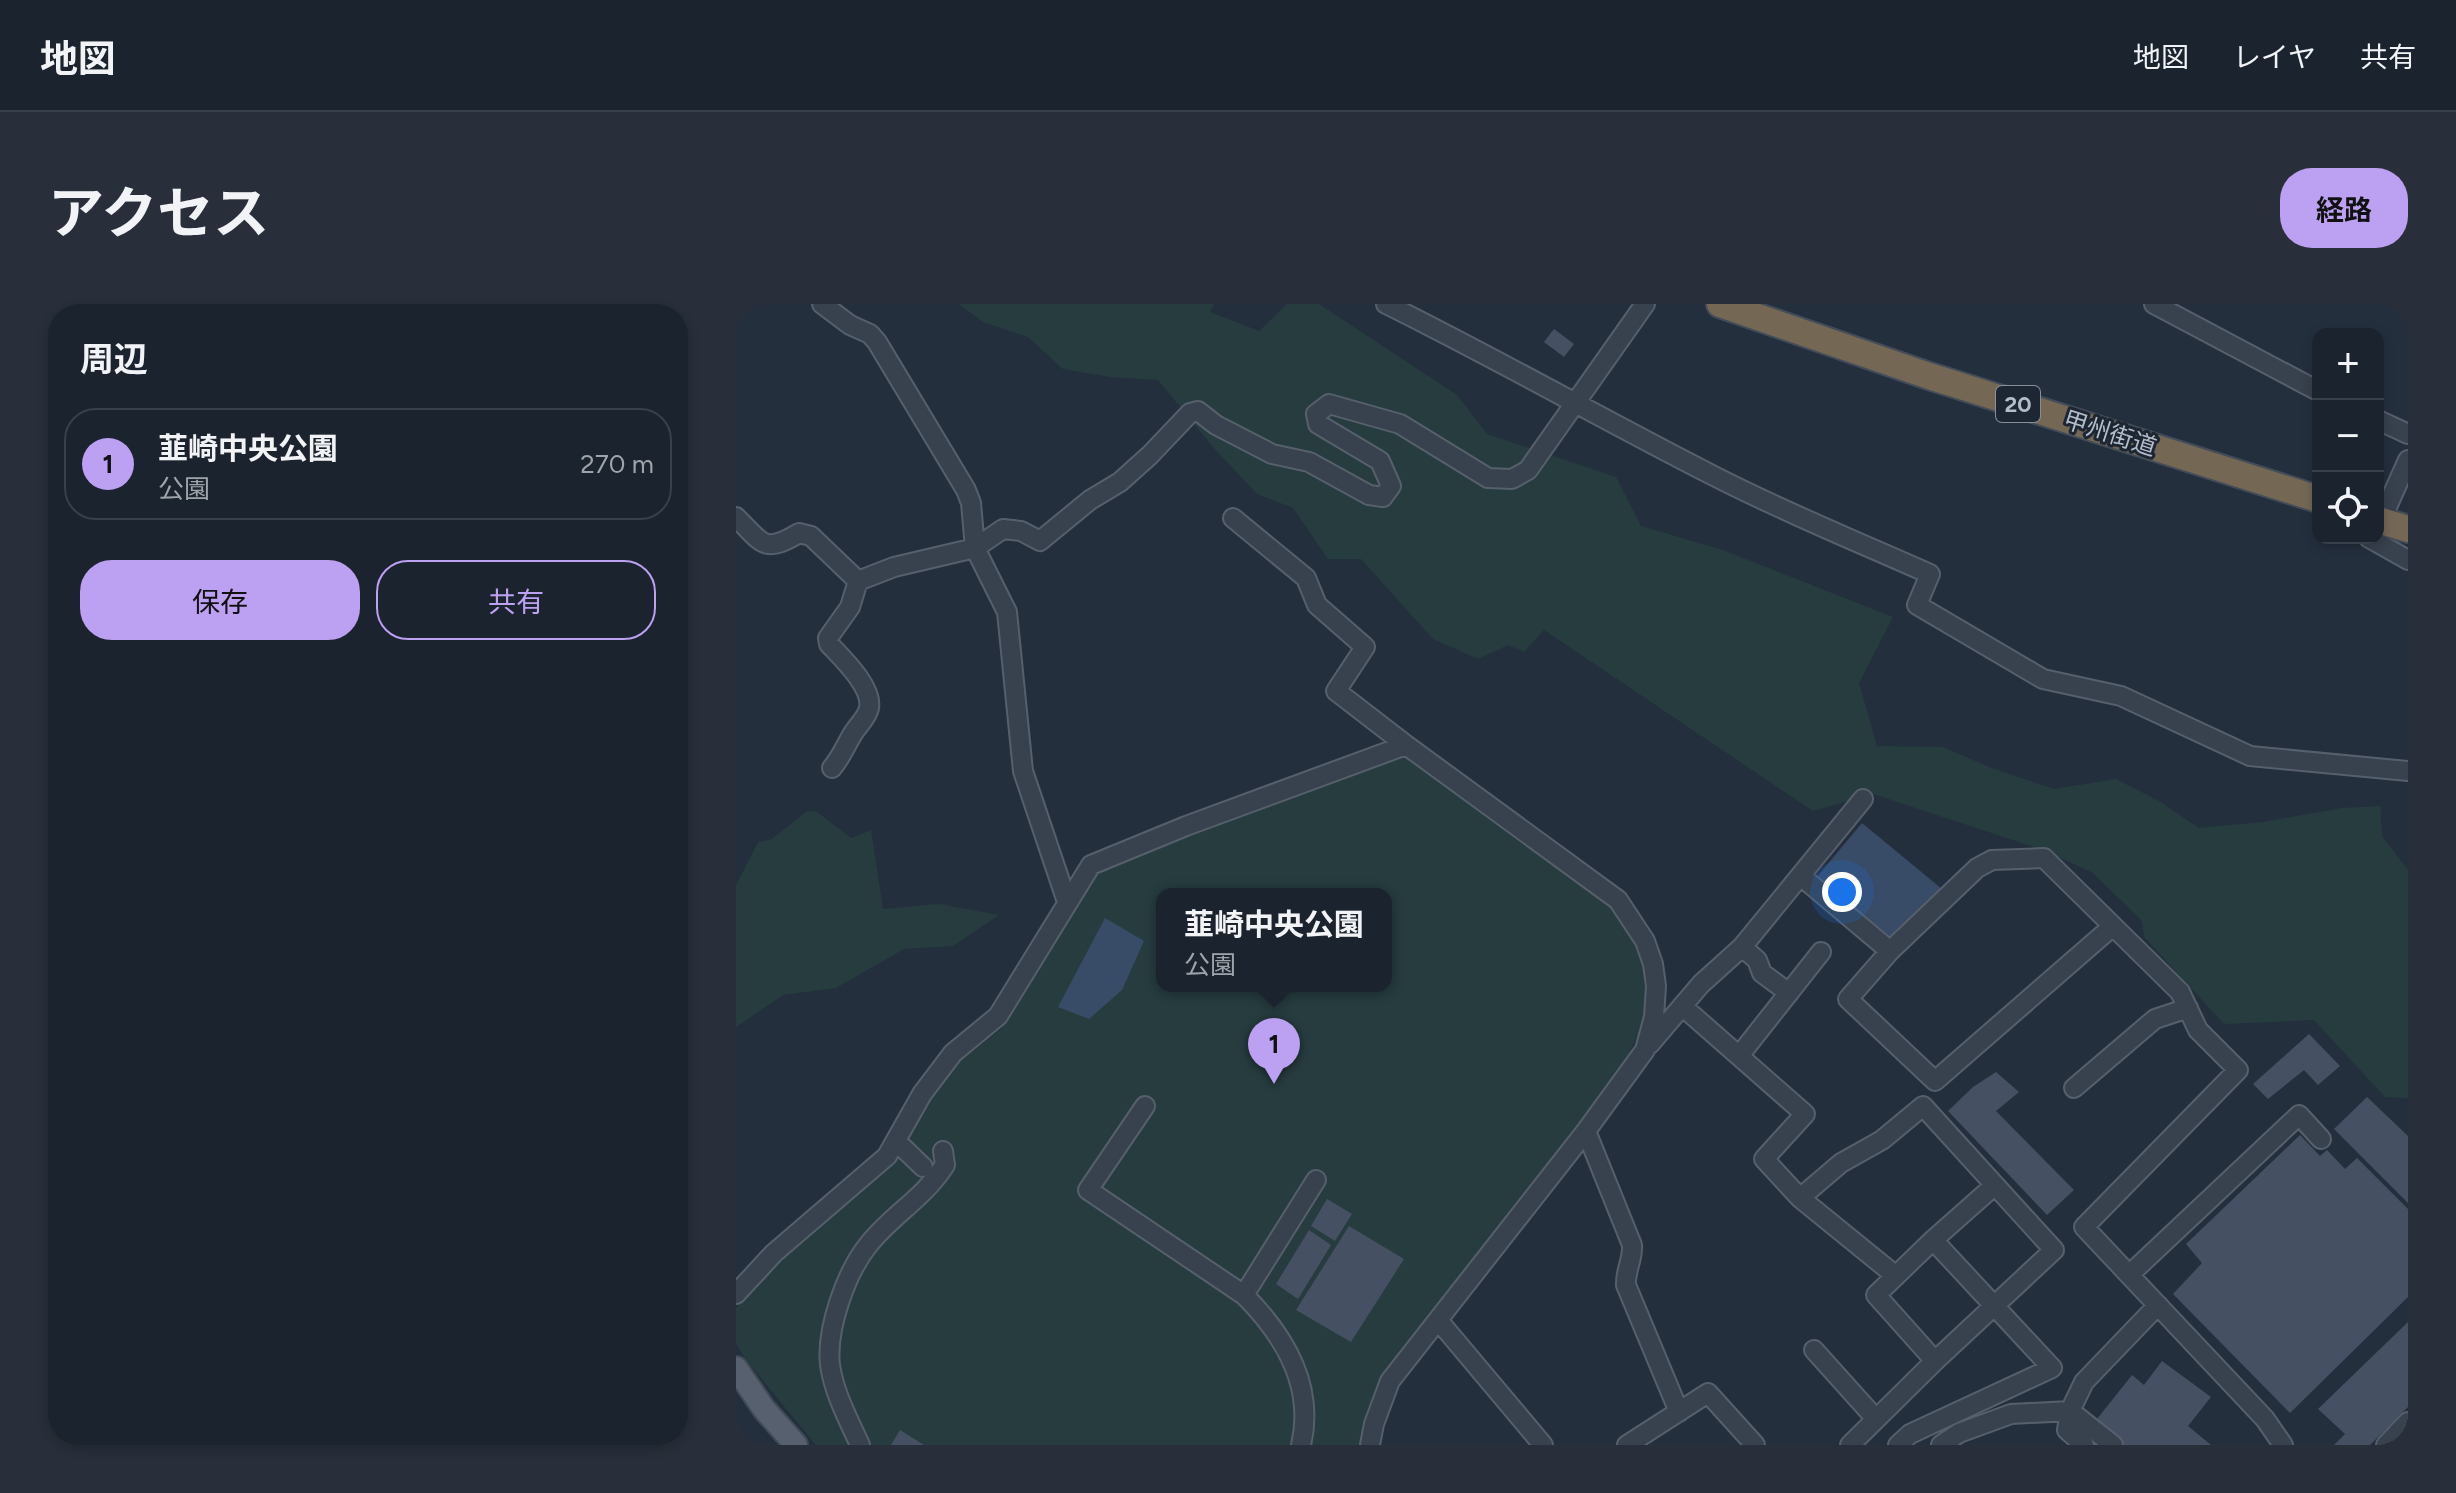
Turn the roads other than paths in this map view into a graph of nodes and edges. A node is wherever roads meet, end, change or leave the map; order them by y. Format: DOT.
graph roads {
  1 [pos="822,304"];
  2 [pos="1386,304"];
  3 [pos="1645,304"];
  4 [pos="1720,304"];
  5 [pos="2154,304"];
  6 [pos="1766,312"];
  7 [pos="2312,388"];
  8 [pos="1574,404"];
  9 [pos="2384,423"];
  10 [pos="2408,434"];
  11 [pos="2408,460"];
  12 [pos="2312,497"];
  13 [pos="2384,511"];
  14 [pos="2384,514"];
  15 [pos="736,517"];
  16 [pos="1233,518"];
  17 [pos="2408,529"];
  18 [pos="2380,544"];
  19 [pos="975,548"];
  20 [pos="2408,560"];
  21 [pos="858,581"];
  22 [pos="1389,732"];
  23 [pos="1406,745"];
  24 [pos="1380,753"];
  25 [pos="832,768"];
  26 [pos="2408,771"];
  27 [pos="1863,799"];
  28 [pos="1802,877"];
  29 [pos="1067,902"];
  30 [pos="2113,926"];
  31 [pos="1742,947"];
  32 [pos="1890,951"];
  33 [pos="1821,952"];
  34 [pos="1789,993"];
  35 [pos="1682,1006"];
  36 [pos="2188,1008"];
  37 [pos="1645,1050"];
  38 [pos="1739,1056"];
  39 [pos="2074,1088"];
  40 [pos="1145,1106"];
  41 [pos="1586,1131"];
  42 [pos="2321,1139"];
  43 [pos="896,1141"];
  44 [pos="943,1151"];
  45 [pos="923,1167"];
  46 [pos="1316,1180"];
  47 [pos="1995,1185"];
  48 [pos="1800,1198"];
  49 [pos="1933,1240"];
  50 [pos="2129,1275"];
  51 [pos="1896,1276"];
  52 [pos="737,1290"];
  53 [pos="1244,1295"];
  54 [pos="1995,1305"];
  55 [pos="2158,1305"];
  56 [pos="1438,1320"];
  57 [pos="1814,1350"];
  58 [pos="1935,1361"];
  59 [pos="736,1368"];
  60 [pos="2070,1411"];
  61 [pos="1679,1412"];
  62 [pos="1876,1419"];
  63 [pos="2408,1422"];
  64 [pos="796,1445"];
  65 [pos="860,1445"];
  66 [pos="1301,1445"];
  67 [pos="1370,1445"];
  68 [pos="1543,1445"];
  69 [pos="1627,1445"];
  70 [pos="1755,1445"];
  71 [pos="1850,1445"];
  72 [pos="1898,1445"];
  73 [pos="1941,1445"];
  74 [pos="2084,1445"];
  75 [pos="2113,1445"];
  76 [pos="2283,1445"];
  77 [pos="2386,1445"];
  1 -- 19 [label="street"];
  2 -- 8 [label="street"];
  3 -- 8 [label="street"];
  4 -- 6 [label="highway, 甲州街道 / 20"];
  5 -- 7 [label="street"];
  6 -- 12 [label="highway, 甲州街道 / 20"];
  8 -- 19 [label="street"];
  8 -- 26 [label="street"];
  9 -- 10 [label="street"];
  11 -- 13 [label="street"];
  14 -- 17 [label="highway"];
  15 -- 21 [label="street"];
  16 -- 22 [label="street"];
  18 -- 20 [label="street"];
  19 -- 21 [label="street"];
  19 -- 29 [label="street"];
  21 -- 25 [label="street"];
  22 -- 23 [label="street"];
  22 -- 24 [label="street"];
  23 -- 24 [label="street"];
  23 -- 37 [label="street"];
  24 -- 29 [label="street"];
  27 -- 28 [label="street"];
  28 -- 31 [label="street"];
  28 -- 32 [label="street"];
  29 -- 43 [label="street"];
  30 -- 32 [label="street"];
  30 -- 32 [label="street"];
  30 -- 36 [label="street"];
  31 -- 34 [label="street"];
  31 -- 35 [label="street"];
  33 -- 34 [label="street"];
  34 -- 38 [label="street"];
  35 -- 37 [label="street"];
  35 -- 38 [label="street"];
  36 -- 39 [label="street"];
  36 -- 50 [label="street"];
  37 -- 41 [label="street"];
  38 -- 48 [label="street"];
  40 -- 53 [label="street"];
  41 -- 56 [label="street"];
  41 -- 61 [label="street"];
  42 -- 50 [label="street"];
  43 -- 45 [label="street"];
  43 -- 52 [label="street"];
  44 -- 65 [label="street"];
  46 -- 53 [label="street"];
  47 -- 48 [label="street"];
  47 -- 49 [label="street"];
  47 -- 54 [label="street"];
  48 -- 51 [label="street"];
  49 -- 51 [label="street"];
  49 -- 54 [label="street"];
  50 -- 55 [label="street"];
  51 -- 58 [label="street"];
  53 -- 66 [label="street"];
  54 -- 58 [label="street"];
  54 -- 72 [label="street"];
  55 -- 60 [label="street"];
  55 -- 76 [label="street"];
  56 -- 67 [label="street"];
  56 -- 68 [label="street"];
  57 -- 62 [label="street"];
  58 -- 62 [label="street"];
  59 -- 64 [label="main road"];
  60 -- 73 [label="street"];
  60 -- 74 [label="street"];
  60 -- 75 [label="street"];
  61 -- 69 [label="street"];
  61 -- 70 [label="street"];
  62 -- 71 [label="street"];
  63 -- 77 [label="street"];
}
